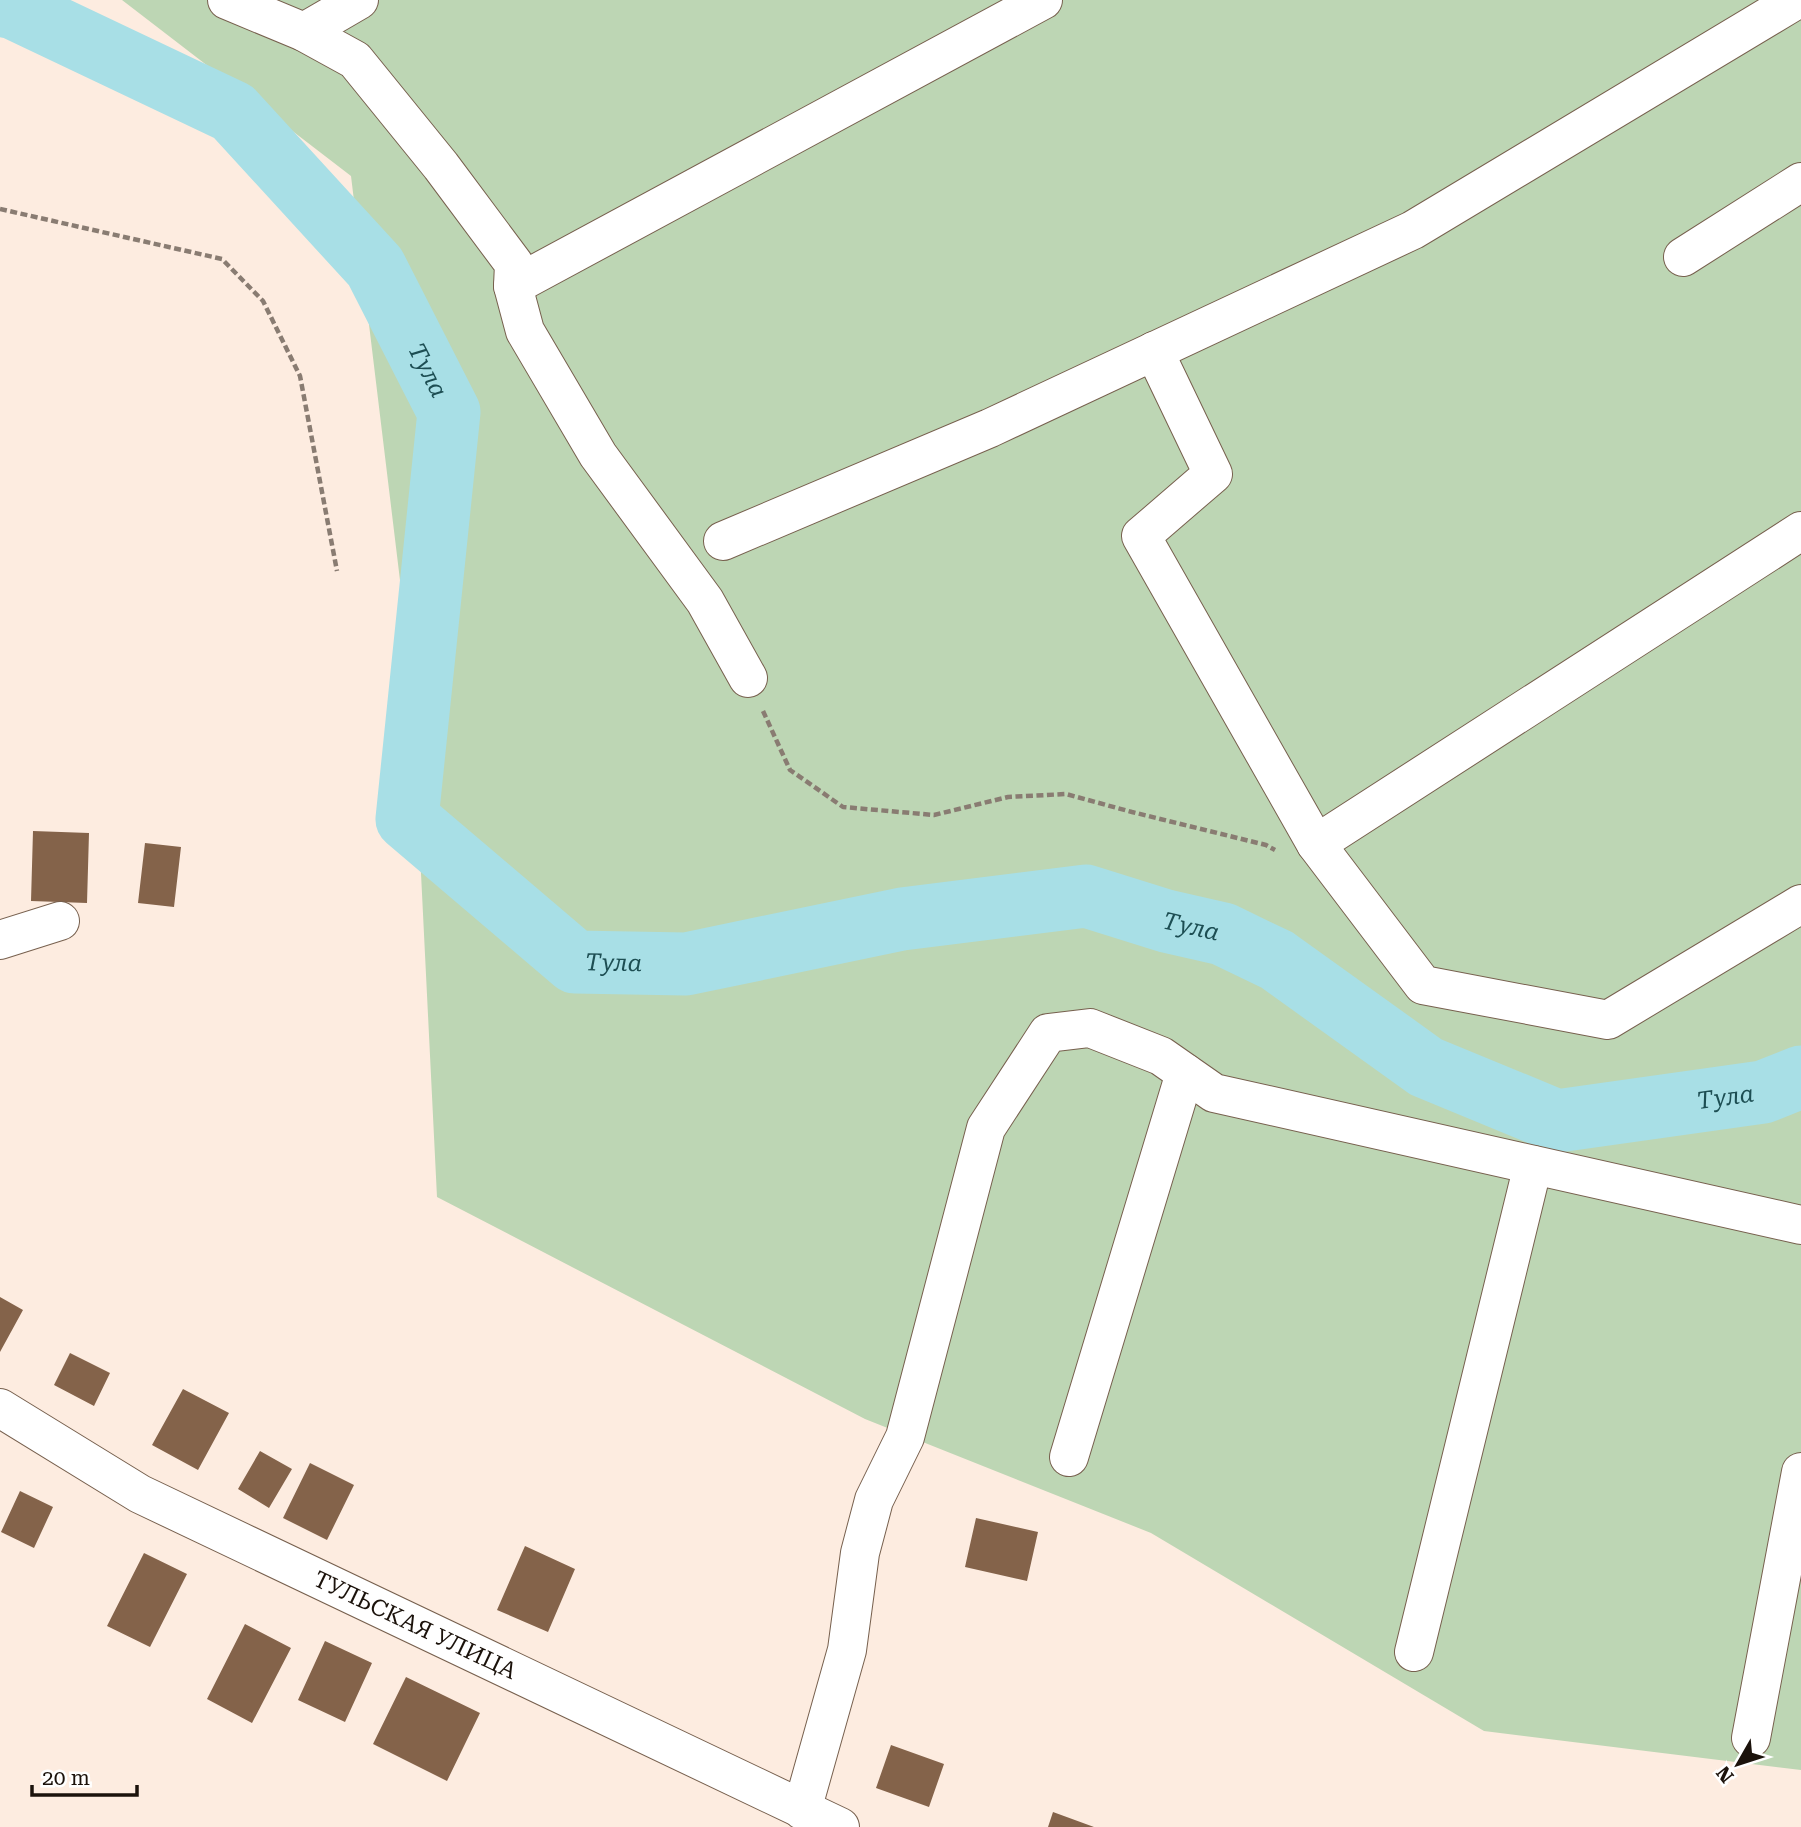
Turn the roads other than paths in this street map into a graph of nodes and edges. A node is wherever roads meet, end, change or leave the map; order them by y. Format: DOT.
graph roads {
  1 [pos="227,0"];
  2 [pos="359,0"];
  3 [pos="1043,0"];
  4 [pos="1796,0"];
  5 [pos="303,32"];
  6 [pos="1801,182"];
  7 [pos="1683,257"];
  8 [pos="513,286"];
  9 [pos="1154,351"];
  10 [pos="1801,531"];
  11 [pos="723,541"];
  12 [pos="748,678"];
  13 [pos="1316,844"];
  14 [pos="1801,904"];
  15 [pos="60,921"];
  16 [pos="0,940"];
  17 [pos="1185,1073"];
  18 [pos="1533,1165"];
  19 [pos="1801,1225"];
  20 [pos="0,1408"];
  21 [pos="1069,1457"];
  22 [pos="1801,1472"];
  23 [pos="1415,1653"];
  24 [pos="1751,1738"];
  25 [pos="802,1810"];
  26 [pos="840,1827"];
  1 -- 5 [label="street"];
  2 -- 5 [label="street"];
  3 -- 8 [label="street"];
  4 -- 9 [label="street"];
  5 -- 8 [label="street"];
  6 -- 7 [label="street"];
  8 -- 12 [label="street"];
  9 -- 11 [label="street"];
  9 -- 13 [label="street"];
  10 -- 13 [label="street"];
  13 -- 14 [label="street"];
  15 -- 16 [label="street"];
  17 -- 18 [label="street"];
  17 -- 21 [label="street"];
  17 -- 25 [label="street"];
  18 -- 19 [label="street"];
  18 -- 23 [label="street"];
  20 -- 25 [label="street, ТУЛЬСКАЯ УЛИЦА"];
  22 -- 24 [label="street"];
  25 -- 26 [label="street, ТУЛЬСКАЯ УЛИЦА"];
}
